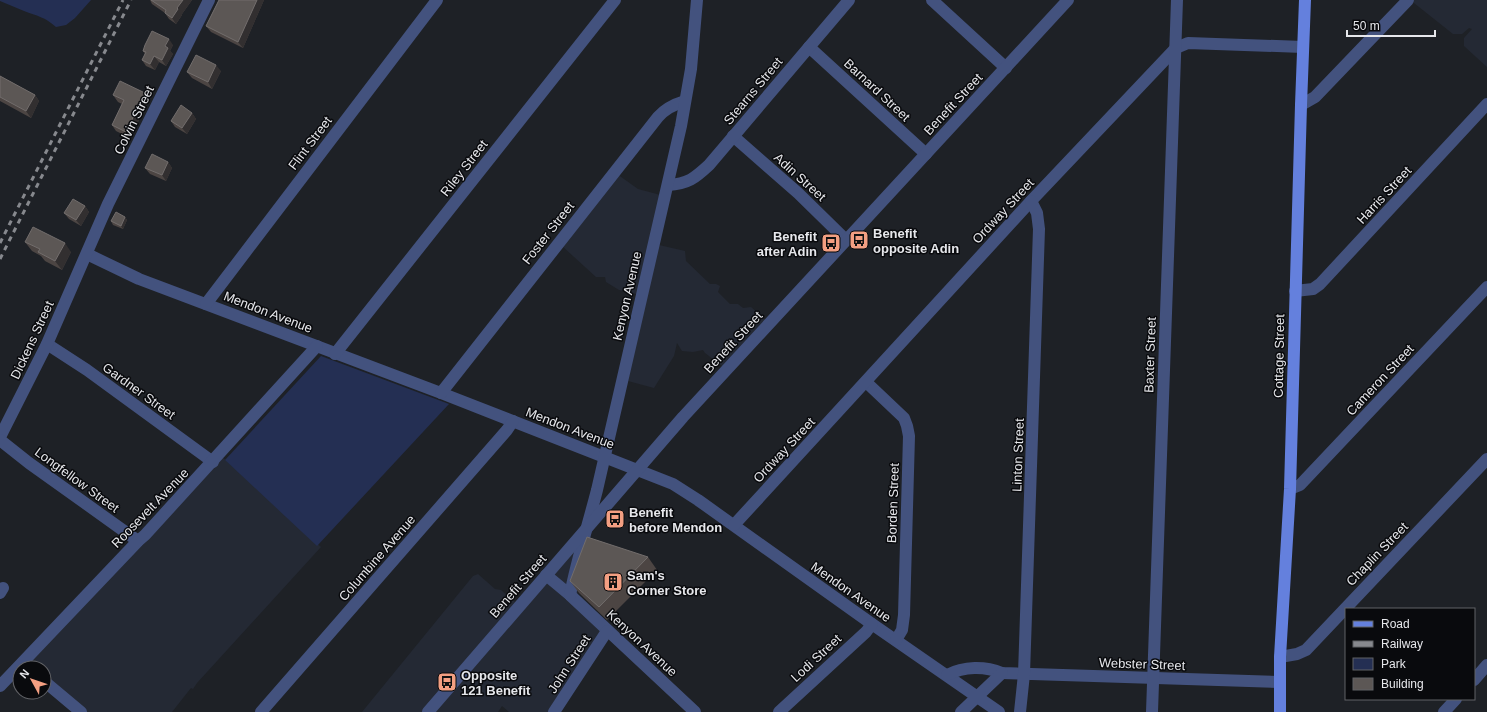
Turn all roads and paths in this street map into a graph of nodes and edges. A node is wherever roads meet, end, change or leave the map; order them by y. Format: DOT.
graph roads {
  1 [pos="209,0"];
  2 [pos="437,0"];
  3 [pos="615,0"];
  4 [pos="697,0"];
  5 [pos="849,0"];
  6 [pos="932,0"];
  7 [pos="1068,0"];
  8 [pos="1177,0"];
  9 [pos="1306,0"];
  10 [pos="1408,0"];
  11 [pos="809,47"];
  12 [pos="1303,47"];
  13 [pos="1176,48"];
  14 [pos="1006,68"];
  15 [pos="685,101"];
  16 [pos="1487,104"];
  17 [pos="1301,105"];
  18 [pos="733,136"];
  19 [pos="926,154"];
  20 [pos="668,185"];
  21 [pos="1031,201"];
  22 [pos="846,240"];
  23 [pos="87,254"];
  24 [pos="1487,287"];
  25 [pos="1295,291"];
  26 [pos="206,304"];
  27 [pos="47,344"];
  28 [pos="318,346"];
  29 [pos="335,354"];
  30 [pos="866,382"];
  31 [pos="441,393"];
  32 [pos="513,421"];
  33 [pos="0,437"];
  34 [pos="0,440"];
  35 [pos="604,457"];
  36 [pos="1487,459"];
  37 [pos="213,462"];
  38 [pos="636,469"];
  39 [pos="1290,489"];
  40 [pos="734,525"];
  41 [pos="588,527"];
  42 [pos="138,541"];
  43 [pos="546,575"];
  44 [pos="570,595"];
  45 [pos="1346,608"];
  46 [pos="1345,609"];
  47 [pos="872,624"];
  48 [pos="607,631"];
  49 [pos="896,640"];
  50 [pos="1280,657"];
  51 [pos="31,660"];
  52 [pos="1487,665"];
  53 [pos="1002,673"];
  54 [pos="1024,674"];
  55 [pos="947,675"];
  56 [pos="12,676"];
  57 [pos="1153,678"];
  58 [pos="1475,679"];
  59 [pos="1280,682"];
  60 [pos="0,686"];
  61 [pos="52,688"];
  62 [pos="977,696"];
  63 [pos="1455,700"];
  64 [pos="81,712"];
  65 [pos="261,712"];
  66 [pos="428,712"];
  67 [pos="554,712"];
  68 [pos="695,712"];
  69 [pos="779,712"];
  70 [pos="961,712"];
  71 [pos="999,712"];
  72 [pos="1020,712"];
  73 [pos="1152,712"];
  74 [pos="1280,712"];
  75 [pos="1444,712"];
  1 -- 23 [label="street, Colvin Street"];
  2 -- 26 [label="street, Flint Street"];
  3 -- 29 [label="street, Riley Street"];
  4 -- 15 [label="street, Kenyon Avenue"];
  5 -- 11 [label="street, Stearns Street"];
  6 -- 14 [label="street"];
  7 -- 14 [label="street, Benefit Street"];
  8 -- 13 [label="street, Baxter Street"];
  9 -- 12 [label="main road, Cottage Street"];
  10 -- 17 [label="street"];
  11 -- 18 [label="street, Stearns Street"];
  11 -- 19 [label="street, Barnard Street"];
  12 -- 13 [label="street"];
  12 -- 17 [label="main road, Cottage Street"];
  13 -- 21 [label="street, Ordway Street"];
  13 -- 57 [label="street, Baxter Street"];
  14 -- 19 [label="street, Benefit Street"];
  15 -- 20 [label="street, Kenyon Avenue"];
  15 -- 31 [label="street, Foster Street"];
  16 -- 25 [label="street, Harris Street"];
  17 -- 25 [label="main road, Cottage Street"];
  18 -- 20 [label="street, Stearns Street"];
  18 -- 22 [label="street, Adin Street"];
  19 -- 22 [label="street, Benefit Street"];
  20 -- 35 [label="street, Kenyon Avenue"];
  21 -- 30 [label="street, Ordway Street"];
  21 -- 54 [label="street, Linton Street"];
  22 -- 38 [label="street, Benefit Street"];
  23 -- 26 [label="street, Mendon Avenue"];
  23 -- 27 [label="street, Dickens Street"];
  24 -- 39 [label="street, Cameron Street"];
  25 -- 39 [label="main road, Cottage Street"];
  26 -- 28 [label="street, Mendon Avenue"];
  27 -- 33 [label="street, Dickens Street"];
  27 -- 37 [label="street, Gardner Street"];
  28 -- 29 [label="street, Mendon Avenue"];
  28 -- 37 [label="street, Roosevelt Avenue"];
  29 -- 31 [label="street, Mendon Avenue"];
  30 -- 40 [label="street, Ordway Street"];
  30 -- 49 [label="street, Borden Street"];
  31 -- 32 [label="street, Mendon Avenue"];
  32 -- 35 [label="street, Mendon Avenue"];
  32 -- 65 [label="street, Columbine Avenue"];
  34 -- 42 [label="street, Longfellow Street"];
  35 -- 38 [label="street, Mendon Avenue"];
  35 -- 41 [label="street, Kenyon Avenue"];
  36 -- 45 [label="street, Chaplin Street"];
  37 -- 42 [label="street, Roosevelt Avenue"];
  38 -- 40 [label="street, Mendon Avenue"];
  38 -- 41 [label="street, Benefit Street"];
  39 -- 50 [label="main road, Cottage Street"];
  40 -- 47 [label="street, Mendon Avenue"];
  41 -- 43 [label="street, Benefit Street"];
  41 -- 44 [label="street, Kenyon Avenue"];
  42 -- 51 [label="street, Roosevelt Avenue"];
  43 -- 44 [label="street, Kenyon Avenue"];
  43 -- 66 [label="street, Benefit Street"];
  44 -- 48 [label="street, Kenyon Avenue"];
  46 -- 50 [label="street, Chaplin Street"];
  47 -- 49 [label="street, Mendon Avenue"];
  47 -- 69 [label="street, Lodi Street"];
  48 -- 67 [label="street, John Street"];
  48 -- 68 [label="street, Kenyon Avenue"];
  49 -- 55 [label="street, Mendon Avenue"];
  50 -- 59 [label="main road, Cottage Street"];
  52 -- 58 [label="street"];
  53 -- 54 [label="street, Webster Street"];
  53 -- 55 [label="street, Webster Street"];
  53 -- 62 [label="street"];
  54 -- 57 [label="street, Webster Street"];
  54 -- 72 [label="street, Linton Street"];
  55 -- 62 [label="street, Mendon Avenue"];
  56 -- 60 [label="street, Roosevelt Avenue"];
  57 -- 59 [label="street, Webster Street"];
  57 -- 73 [label="street, Baxter Street"];
  59 -- 74 [label="main road, Cottage Street"];
  61 -- 64 [label="street"];
  62 -- 70 [label="street"];
  62 -- 71 [label="street, Mendon Avenue"];
  63 -- 75 [label="street"];
}
